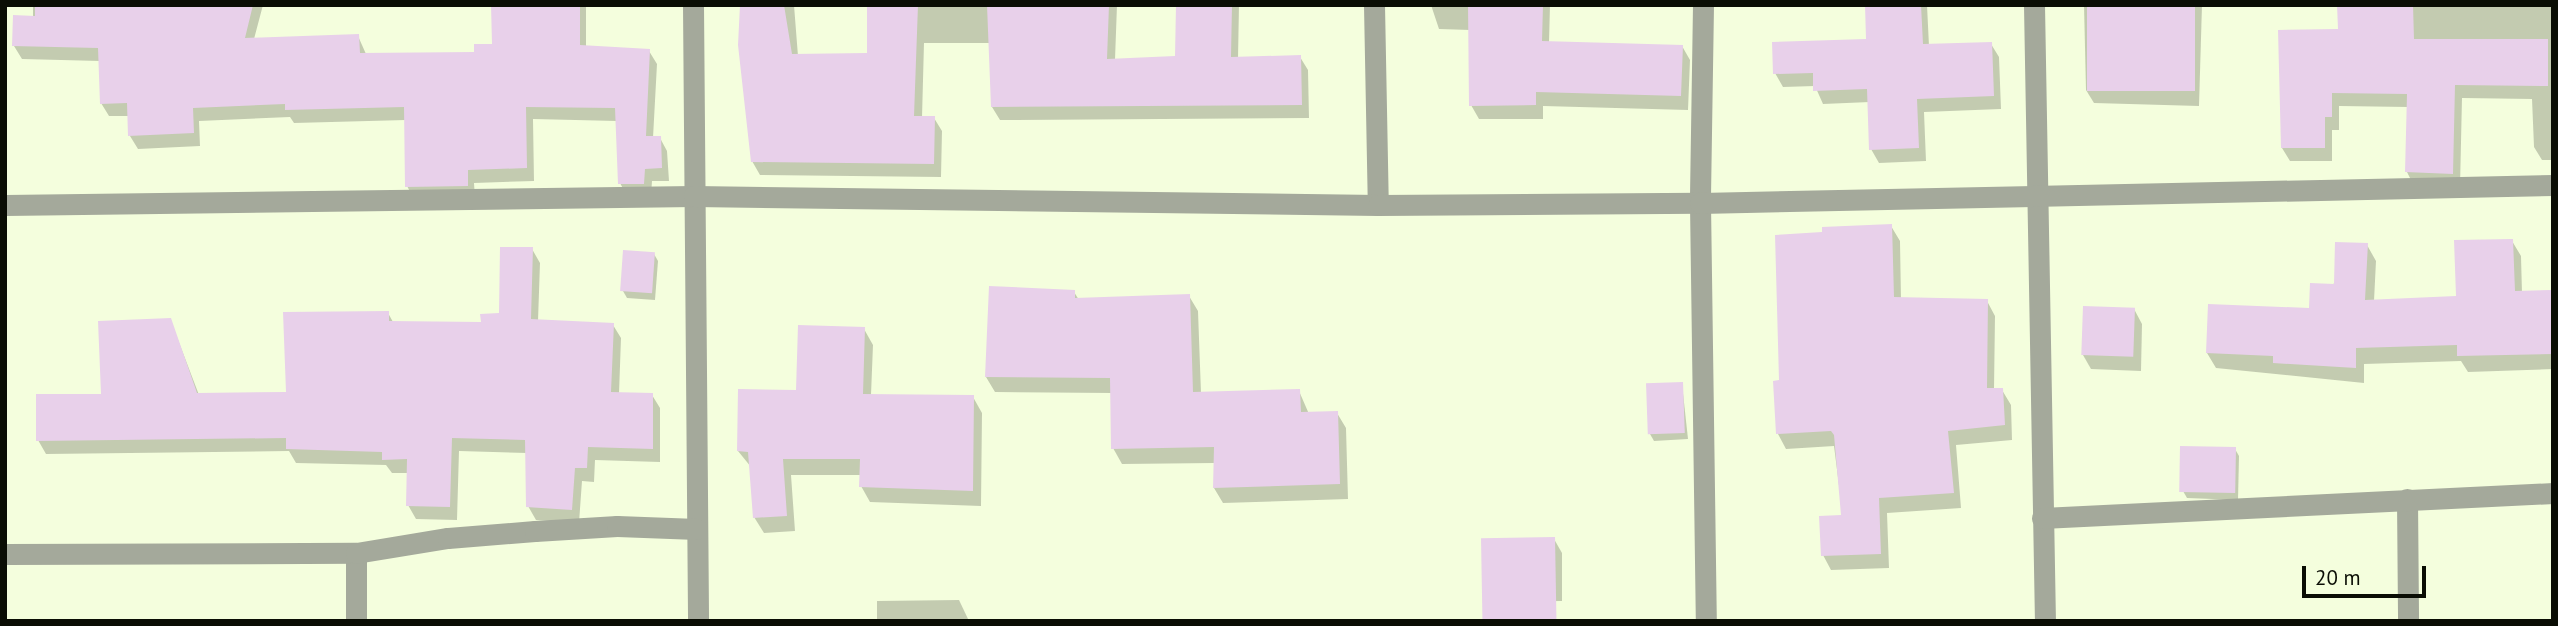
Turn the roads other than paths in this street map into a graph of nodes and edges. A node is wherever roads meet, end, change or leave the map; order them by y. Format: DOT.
graph roads {
  1 [pos="693,5"];
  2 [pos="1374,5"];
  3 [pos="1703,5"];
  4 [pos="2034,5"];
  5 [pos="2553,185"];
  6 [pos="694,197"];
  7 [pos="2038,199"];
  8 [pos="1700,203"];
  9 [pos="5,205"];
  10 [pos="1378,205"];
  11 [pos="2553,493"];
  12 [pos="2407,499"];
  13 [pos="2042,518"];
  14 [pos="697,529"];
  15 [pos="356,553"];
  16 [pos="5,554"];
  17 [pos="356,621"];
  18 [pos="698,621"];
  19 [pos="1706,621"];
  20 [pos="2045,621"];
  21 [pos="2408,621"];
  1 -- 6 [label="street"];
  2 -- 10 [label="street"];
  3 -- 8 [label="street"];
  4 -- 7 [label="street"];
  5 -- 7 [label="street"];
  6 -- 9 [label="street"];
  6 -- 10 [label="street"];
  6 -- 14 [label="street"];
  7 -- 8 [label="street"];
  7 -- 13 [label="street"];
  8 -- 10 [label="street"];
  8 -- 19 [label="street"];
  11 -- 12 [label="street"];
  12 -- 13 [label="street"];
  12 -- 21 [label="street"];
  13 -- 20 [label="street"];
  14 -- 15 [label="street"];
  14 -- 18 [label="street"];
  15 -- 16 [label="street"];
  15 -- 17 [label="street"];
}
